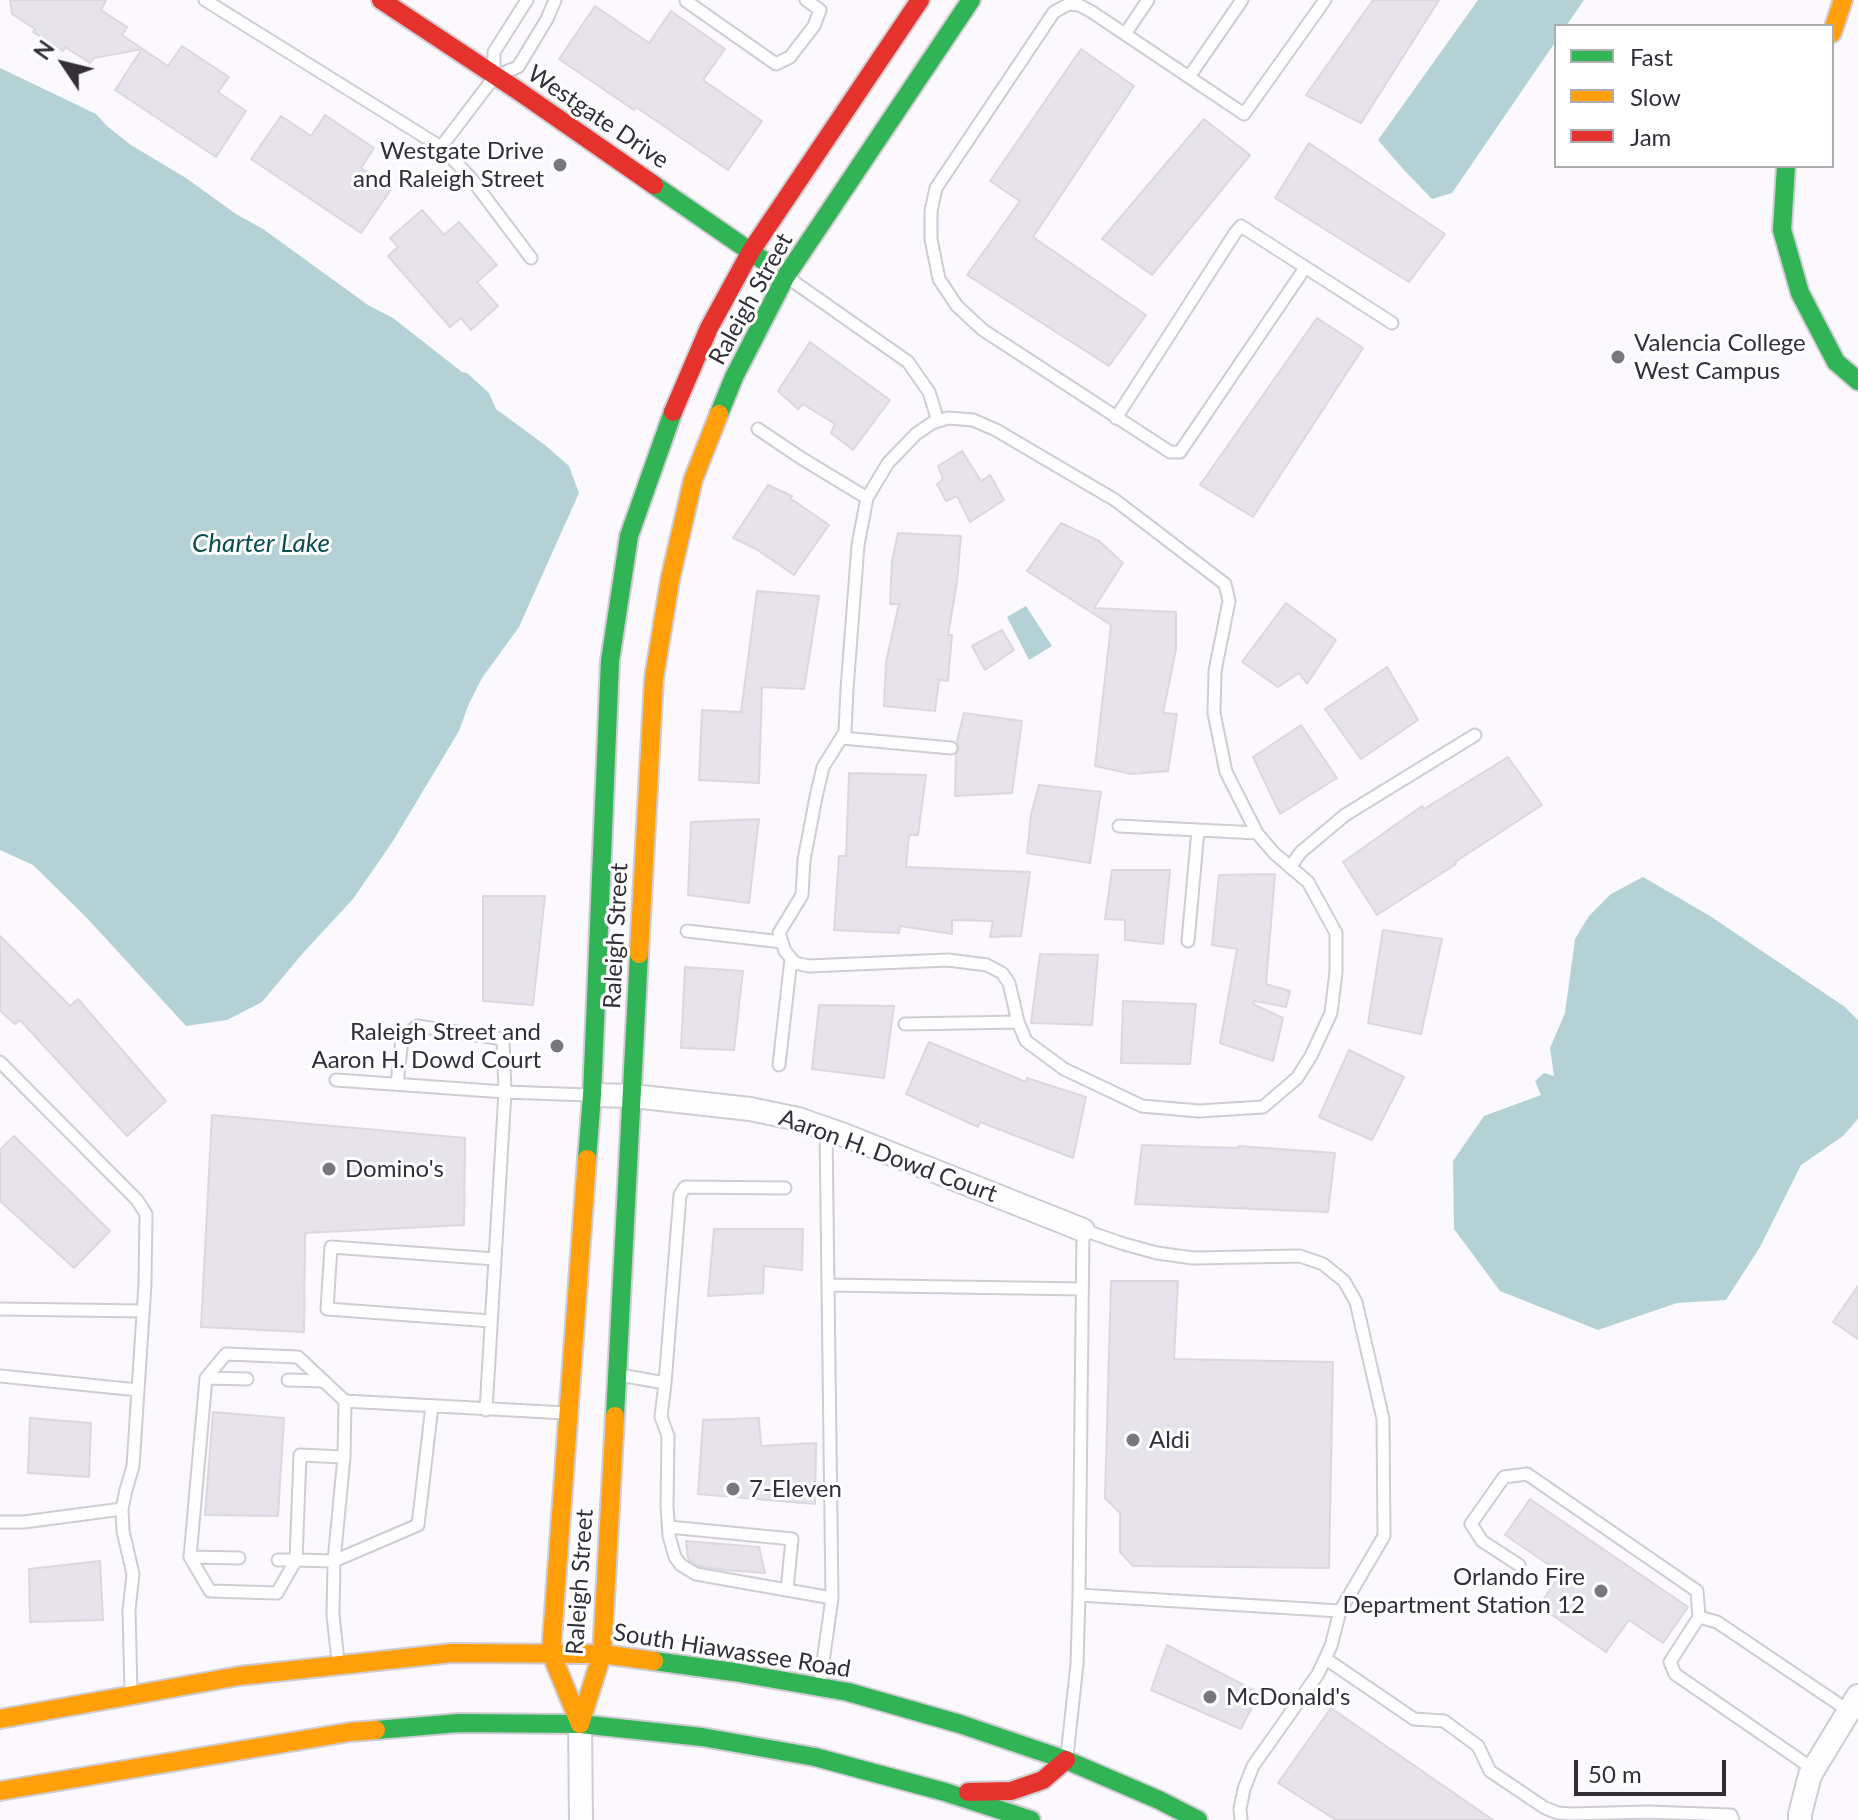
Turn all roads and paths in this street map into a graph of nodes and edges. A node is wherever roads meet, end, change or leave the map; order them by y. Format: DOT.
graph roads {
  1 [pos="205,0"];
  2 [pos="381,0"];
  3 [pos="527,0"];
  4 [pos="555,0"];
  5 [pos="685,0"];
  6 [pos="806,0"];
  7 [pos="920,0"];
  8 [pos="971,0"];
  9 [pos="1148,0"];
  10 [pos="1242,0"];
  11 [pos="1325,0"];
  12 [pos="1844,7"];
  13 [pos="1834,29"];
  14 [pos="1125,34"];
  15 [pos="495,76"];
  16 [pos="1189,77"];
  17 [pos="441,147"];
  18 [pos="1786,168"];
  19 [pos="751,251"];
  20 [pos="531,258"];
  21 [pos="1305,268"];
  22 [pos="786,276"];
  23 [pos="1392,323"];
  24 [pos="1858,381"];
  25 [pos="1116,418"];
  26 [pos="938,421"];
  27 [pos="758,429"];
  28 [pos="867,498"];
  29 [pos="1475,735"];
  30 [pos="842,738"];
  31 [pos="951,748"];
  32 [pos="1119,826"];
  33 [pos="1198,830"];
  34 [pos="1257,833"];
  35 [pos="1290,867"];
  36 [pos="687,931"];
  37 [pos="1188,941"];
  38 [pos="782,942"];
  39 [pos="791,959"];
  40 [pos="1018,1022"];
  41 [pos="905,1024"];
  42 [pos="0,1062"];
  43 [pos="779,1065"];
  44 [pos="336,1080"];
  45 [pos="397,1084"];
  46 [pos="505,1092"];
  47 [pos="592,1095"];
  48 [pos="633,1096"];
  49 [pos="826,1129"];
  50 [pos="785,1188"];
  51 [pos="1083,1230"];
  52 [pos="495,1259"];
  53 [pos="828,1285"];
  54 [pos="1082,1289"];
  55 [pos="0,1309"];
  56 [pos="143,1311"];
  57 [pos="491,1321"];
  58 [pos="618,1374"];
  59 [pos="0,1376"];
  60 [pos="206,1378"];
  61 [pos="247,1379"];
  62 [pos="288,1380"];
  63 [pos="324,1381"];
  64 [pos="665,1383"];
  65 [pos="138,1390"];
  66 [pos="345,1401"];
  67 [pos="432,1406"];
  68 [pos="486,1410"];
  69 [pos="569,1414"];
  70 [pos="344,1457"];
  71 [pos="122,1509"];
  72 [pos="0,1522"];
  73 [pos="669,1527"];
  74 [pos="190,1557"];
  75 [pos="239,1558"];
  76 [pos="278,1560"];
  77 [pos="296,1560"];
  78 [pos="334,1561"];
  79 [pos="1519,1565"];
  80 [pos="787,1590"];
  81 [pos="1079,1595"];
  82 [pos="832,1598"];
  83 [pos="1340,1611"];
  84 [pos="1699,1617"];
  85 [pos="551,1653"];
  86 [pos="602,1654"];
  87 [pos="1326,1659"];
  88 [pos="339,1666"];
  89 [pos="819,1688"];
  90 [pos="131,1696"];
  91 [pos="1854,1704"];
  92 [pos="0,1719"];
  93 [pos="580,1724"];
  94 [pos="1066,1760"];
  95 [pos="1813,1769"];
  96 [pos="0,1791"];
  97 [pos="945,1792"];
  98 [pos="581,1820"];
  99 [pos="1031,1820"];
  100 [pos="1198,1820"];
  101 [pos="1241,1820"];
  102 [pos="1733,1820"];
  103 [pos="1800,1820"];
  1 -- 17 [label="lane"];
  2 -- 15 [label="street, Westgate Drive"];
  3 -- 15 [label="lane"];
  4 -- 15 [label="lane"];
  5 -- 6 [label="lane"];
  7 -- 19 [label="street, Raleigh Street"];
  8 -- 22 [label="street, Raleigh Street"];
  9 -- 14 [label="lane"];
  10 -- 16 [label="lane"];
  11 -- 16 [label="lane"];
  12 -- 13 [label="street"];
  14 -- 16 [label="lane"];
  14 -- 25 [label="lane"];
  15 -- 17 [label="lane"];
  15 -- 19 [label="street, Westgate Drive"];
  17 -- 20 [label="lane"];
  18 -- 24 [label="street"];
  19 -- 22 [label="street, Westgate Drive"];
  19 -- 47 [label="street, Raleigh Street"];
  21 -- 23 [label="lane"];
  21 -- 25 [label="lane"];
  21 -- 25 [label="lane"];
  22 -- 26 [label="lane"];
  22 -- 48 [label="street, Raleigh Street"];
  26 -- 28 [label="lane"];
  26 -- 34 [label="lane"];
  27 -- 28 [label="lane"];
  28 -- 30 [label="lane"];
  29 -- 35 [label="lane"];
  30 -- 31 [label="lane"];
  30 -- 38 [label="lane"];
  32 -- 33 [label="lane"];
  33 -- 34 [label="lane"];
  33 -- 37 [label="lane"];
  34 -- 35 [label="lane"];
  35 -- 40 [label="lane"];
  36 -- 38 [label="lane"];
  38 -- 39 [label="lane"];
  39 -- 40 [label="lane"];
  39 -- 43 [label="lane"];
  40 -- 41 [label="lane"];
  42 -- 56 [label="lane"];
  44 -- 45 [label="lane"];
  45 -- 46 [label="lane"];
  45 -- 46 [label="lane"];
  46 -- 47 [label="lane"];
  46 -- 52 [label="lane"];
  47 -- 48 [label="street, Aaron H. Dowd Court"];
  47 -- 69 [label="street, Raleigh Street"];
  48 -- 49 [label="street, Aaron H. Dowd Court"];
  48 -- 58 [label="street, Raleigh Street"];
  49 -- 51 [label="street, Aaron H. Dowd Court"];
  49 -- 53 [label="lane"];
  50 -- 64 [label="lane"];
  51 -- 54 [label="lane"];
  51 -- 83 [label="lane"];
  52 -- 57 [label="lane"];
  52 -- 57 [label="lane"];
  53 -- 54 [label="lane"];
  53 -- 82 [label="lane"];
  54 -- 81 [label="lane"];
  55 -- 56 [label="lane"];
  56 -- 65 [label="lane"];
  57 -- 68 [label="lane"];
  58 -- 64 [label="lane"];
  58 -- 86 [label="street, Raleigh Street"];
  59 -- 65 [label="lane"];
  60 -- 61 [label="lane"];
  60 -- 63 [label="lane"];
  60 -- 74 [label="lane"];
  62 -- 63 [label="lane"];
  63 -- 66 [label="lane"];
  64 -- 73 [label="lane"];
  65 -- 71 [label="lane"];
  66 -- 67 [label="lane"];
  66 -- 70 [label="lane"];
  67 -- 68 [label="lane"];
  67 -- 78 [label="lane"];
  68 -- 69 [label="lane"];
  69 -- 85 [label="street, Raleigh Street"];
  70 -- 77 [label="lane"];
  70 -- 78 [label="lane"];
  71 -- 72 [label="lane"];
  71 -- 90 [label="lane"];
  73 -- 80 [label="lane"];
  73 -- 80 [label="lane"];
  74 -- 75 [label="lane"];
  74 -- 77 [label="lane"];
  76 -- 77 [label="lane"];
  77 -- 78 [label="lane"];
  78 -- 88 [label="lane"];
  79 -- 84 [label="lane"];
  80 -- 82 [label="lane"];
  81 -- 83 [label="lane"];
  81 -- 94 [label="lane"];
  82 -- 89 [label="lane"];
  83 -- 87 [label="lane"];
  84 -- 91 [label="lane"];
  84 -- 95 [label="lane"];
  85 -- 86 [label="street, South Hiawassee Road"];
  85 -- 88 [label="street, South Hiawassee Road"];
  85 -- 93 [label="street, Raleigh Street"];
  86 -- 89 [label="street, South Hiawassee Road"];
  86 -- 93 [label="street, Raleigh Street"];
  87 -- 101 [label="lane"];
  87 -- 102 [label="lane"];
  88 -- 90 [label="street, South Hiawassee Road"];
  89 -- 94 [label="street, South Hiawassee Road"];
  90 -- 92 [label="street, South Hiawassee Road"];
  91 -- 95 [label="street"];
  93 -- 96 [label="street"];
  93 -- 97 [label="street"];
  93 -- 98 [label="street"];
  94 -- 97 [label="street"];
  94 -- 100 [label="street, South Hiawassee Road"];
  95 -- 103 [label="street"];
  97 -- 99 [label="street"];
}
